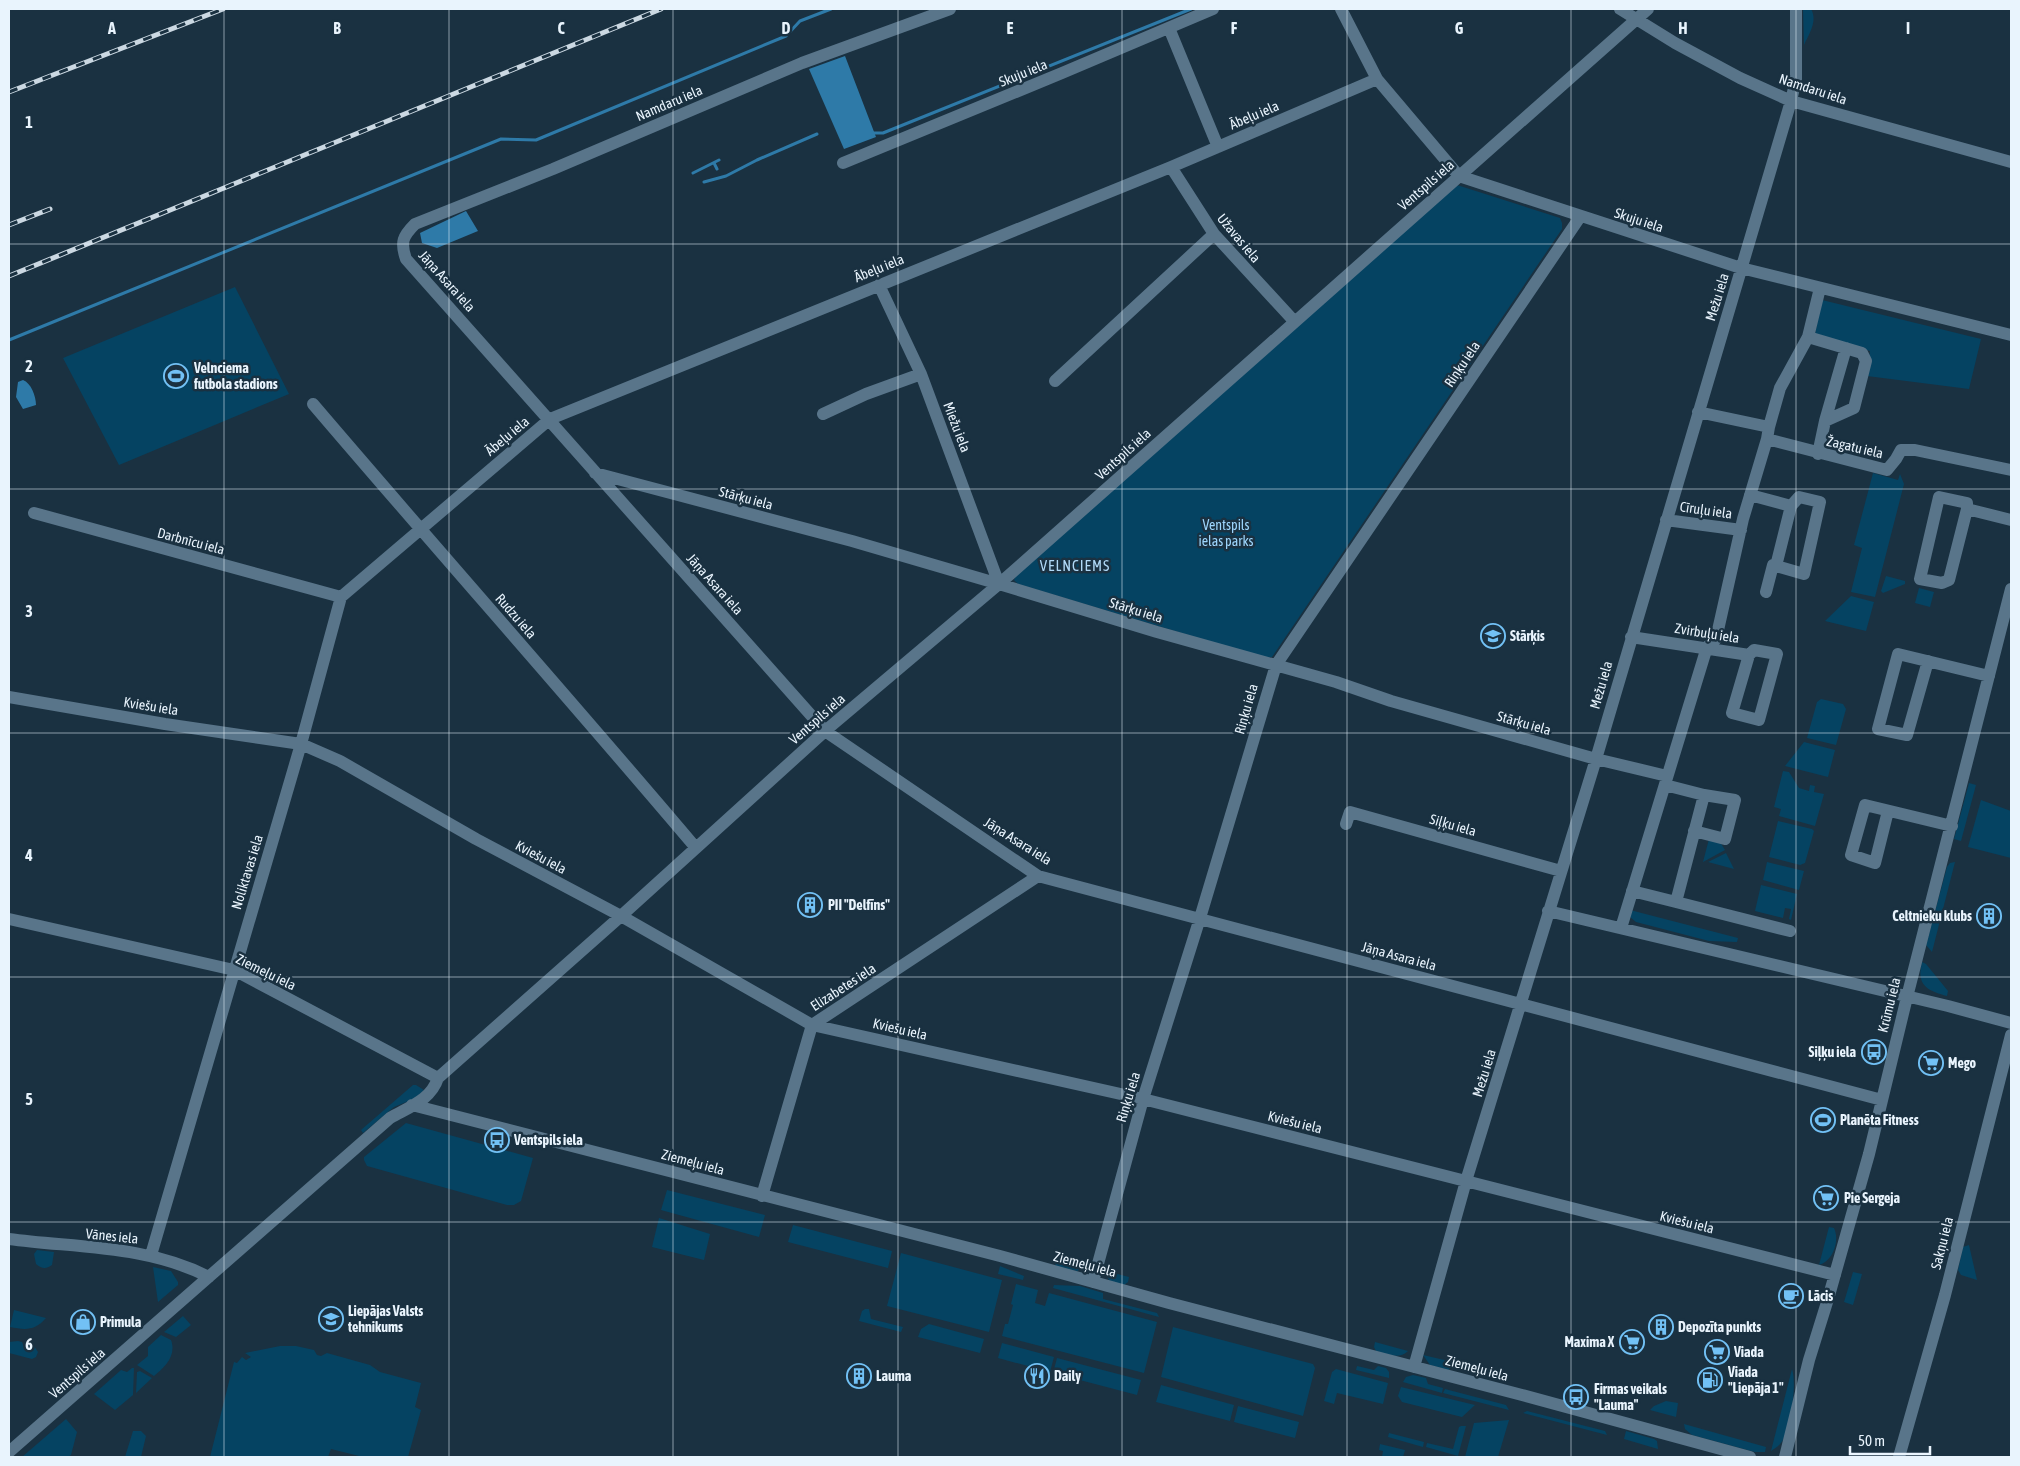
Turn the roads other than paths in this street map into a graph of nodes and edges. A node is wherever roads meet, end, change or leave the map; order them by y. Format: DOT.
graph roads {
  1 [pos="950,9"];
  2 [pos="1213,9"];
  3 [pos="1342,9"];
  4 [pos="1620,9"];
  5 [pos="1648,9"];
  6 [pos="1796,9"];
  7 [pos="1636,19"];
  8 [pos="1169,28"];
  9 [pos="1377,79"];
  10 [pos="1791,102"];
  11 [pos="1218,147"];
  12 [pos="2011,162"];
  13 [pos="843,163"];
  14 [pos="1171,167"];
  15 [pos="1459,176"];
  16 [pos="1580,217"];
  17 [pos="404,234"];
  18 [pos="1214,234"];
  19 [pos="1741,268"];
  20 [pos="879,285"];
  21 [pos="1820,288"];
  22 [pos="1294,321"];
  23 [pos="2011,335"];
  24 [pos="1808,337"];
  25 [pos="1846,348"];
  26 [pos="920,374"];
  27 [pos="1055,381"];
  28 [pos="313,404"];
  29 [pos="1698,412"];
  30 [pos="823,414"];
  31 [pos="550,419"];
  32 [pos="1825,421"];
  33 [pos="1768,433"];
  34 [pos="1818,454"];
  35 [pos="2011,470"];
  36 [pos="595,473"];
  37 [pos="1750,495"];
  38 [pos="1790,506"];
  39 [pos="1967,509"];
  40 [pos="34,513"];
  41 [pos="1666,520"];
  42 [pos="2011,520"];
  43 [pos="420,529"];
  44 [pos="1741,530"];
  45 [pos="1776,566"];
  46 [pos="999,584"];
  47 [pos="2011,589"];
  48 [pos="1766,592"];
  49 [pos="341,597"];
  50 [pos="1631,637"];
  51 [pos="1707,648"];
  52 [pos="1749,655"];
  53 [pos="1928,661"];
  54 [pos="1276,665"];
  55 [pos="1989,676"];
  56 [pos="9,697"];
  57 [pos="825,731"];
  58 [pos="302,744"];
  59 [pos="1596,758"];
  60 [pos="1666,780"];
  61 [pos="1704,795"];
  62 [pos="1888,811"];
  63 [pos="1346,824"];
  64 [pos="1952,826"];
  65 [pos="1694,831"];
  66 [pos="696,848"];
  67 [pos="1561,871"];
  68 [pos="1038,876"];
  69 [pos="1632,891"];
  70 [pos="1676,902"];
  71 [pos="1548,911"];
  72 [pos="621,916"];
  73 [pos="1200,918"];
  74 [pos="9,919"];
  75 [pos="1621,928"];
  76 [pos="1790,931"];
  77 [pos="234,970"];
  78 [pos="1907,996"];
  79 [pos="1520,1005"];
  80 [pos="812,1024"];
  81 [pos="2011,1024"];
  82 [pos="2011,1035"];
  83 [pos="438,1078"];
  84 [pos="2005,1087"];
  85 [pos="1143,1098"];
  86 [pos="1882,1100"];
  87 [pos="412,1105"];
  88 [pos="1466,1182"];
  89 [pos="762,1196"];
  90 [pos="9,1239"];
  91 [pos="151,1255"];
  92 [pos="1835,1275"];
  93 [pos="208,1277"];
  94 [pos="1093,1282"];
  95 [pos="1414,1367"];
  96 [pos="9,1452"];
  97 [pos="1750,1457"];
  98 [pos="1785,1457"];
  99 [pos="1899,1457"];
  1 -- 17 [label="street, Namdaru iela"];
  2 -- 8 [label="street, Skuju iela"];
  3 -- 9 [label="street"];
  4 -- 7 [label="street, Namdaru iela"];
  5 -- 7 [label="street, Ventspils iela"];
  6 -- 10 [label="street, Mežu iela"];
  7 -- 10 [label="street, Namdaru iela"];
  7 -- 15 [label="street, Ventspils iela"];
  8 -- 11 [label="street"];
  8 -- 13 [label="street, Skuju iela"];
  9 -- 11 [label="street, Ābeļu iela"];
  9 -- 15 [label="street"];
  10 -- 12 [label="street, Namdaru iela"];
  10 -- 19 [label="street, Mežu iela"];
  11 -- 14 [label="street, Ābeļu iela"];
  14 -- 18 [label="street, Užavas iela"];
  14 -- 20 [label="street, Ābeļu iela"];
  15 -- 16 [label="street, Skuju iela"];
  15 -- 22 [label="street, Ventspils iela"];
  16 -- 19 [label="street, Skuju iela"];
  16 -- 54 [label="street, Riņķu iela"];
  17 -- 31 [label="street, Jāņa Asara iela"];
  18 -- 22 [label="street, Užavas iela"];
  18 -- 27 [label="street"];
  19 -- 21 [label="street, Skuju iela"];
  19 -- 29 [label="street, Mežu iela"];
  20 -- 26 [label="street, Miežu iela"];
  20 -- 31 [label="street, Ābeļu iela"];
  21 -- 23 [label="street, Skuju iela"];
  21 -- 24 [label="street"];
  22 -- 46 [label="street, Ventspils iela"];
  24 -- 25 [label="street"];
  24 -- 33 [label="street"];
  25 -- 32 [label="street"];
  25 -- 32 [label="street"];
  26 -- 30 [label="street"];
  26 -- 46 [label="street, Miežu iela"];
  28 -- 43 [label="street, Rudzu iela"];
  29 -- 33 [label="street, Žagatu iela"];
  29 -- 41 [label="street, Mežu iela"];
  31 -- 36 [label="street, Jāņa Asara iela"];
  31 -- 43 [label="street, Ābeļu iela"];
  32 -- 34 [label="street"];
  33 -- 34 [label="street, Žagatu iela"];
  33 -- 37 [label="street"];
  34 -- 35 [label="street, Žagatu iela"];
  36 -- 46 [label="street, Stārķu iela"];
  36 -- 57 [label="street, Jāņa Asara iela"];
  37 -- 38 [label="street"];
  37 -- 44 [label="street"];
  38 -- 45 [label="street"];
  38 -- 45 [label="street"];
  39 -- 39 [label="street"];
  39 -- 42 [label="street"];
  40 -- 49 [label="street, Darbnīcu iela"];
  41 -- 44 [label="street, Cīruļu iela"];
  41 -- 50 [label="street, Mežu iela"];
  43 -- 49 [label="street"];
  43 -- 66 [label="street, Rudzu iela"];
  44 -- 51 [label="street"];
  45 -- 48 [label="street"];
  46 -- 54 [label="street, Stārķu iela"];
  46 -- 57 [label="street, Ventspils iela"];
  47 -- 55 [label="street, Krūmu iela"];
  49 -- 58 [label="street, Noliktavas iela"];
  50 -- 51 [label="street, Zvirbuļu iela"];
  50 -- 59 [label="street, Mežu iela"];
  51 -- 52 [label="street, Zvirbuļu iela"];
  51 -- 60 [label="street"];
  52 -- 52 [label="street, Zvirbuļu iela"];
  53 -- 53 [label="street"];
  53 -- 55 [label="street"];
  54 -- 59 [label="street, Stārķu iela"];
  54 -- 73 [label="street, Riņķu iela"];
  55 -- 64 [label="street, Krūmu iela"];
  56 -- 58 [label="street, Kviešu iela"];
  57 -- 66 [label="street, Ventspils iela"];
  57 -- 68 [label="street, Jāņa Asara iela"];
  58 -- 72 [label="street, Kviešu iela"];
  58 -- 77 [label="street, Noliktavas iela"];
  59 -- 60 [label="street, Stārķu iela"];
  59 -- 67 [label="street, Mežu iela"];
  60 -- 61 [label="street, Stārķu iela"];
  60 -- 69 [label="street"];
  61 -- 65 [label="street"];
  61 -- 65 [label="street, Stārķu iela"];
  62 -- 64 [label="street"];
  63 -- 67 [label="street, Siļķu iela"];
  64 -- 78 [label="street, Krūmu iela"];
  65 -- 70 [label="street"];
  66 -- 72 [label="street, Ventspils iela"];
  67 -- 71 [label="street, Mežu iela"];
  68 -- 73 [label="street, Jāņa Asara iela"];
  68 -- 80 [label="street, Elizabetes iela"];
  69 -- 70 [label="street"];
  69 -- 75 [label="street"];
  70 -- 76 [label="street"];
  71 -- 75 [label="street"];
  71 -- 79 [label="street, Mežu iela"];
  72 -- 80 [label="street, Kviešu iela"];
  72 -- 83 [label="street, Ventspils iela"];
  73 -- 79 [label="street, Jāņa Asara iela"];
  73 -- 85 [label="street, Riņķu iela"];
  74 -- 77 [label="street, Ziemeļu iela"];
  75 -- 78 [label="street"];
  77 -- 83 [label="street, Ziemeļu iela"];
  77 -- 91 [label="street, Noliktavas iela"];
  78 -- 81 [label="street"];
  78 -- 86 [label="street, Krūmu iela"];
  79 -- 86 [label="street, Jāņa Asara iela"];
  79 -- 88 [label="street, Mežu iela"];
  80 -- 85 [label="street, Kviešu iela"];
  80 -- 89 [label="street, Elizabetes iela"];
  82 -- 84 [label="street, Sakņu iela"];
  83 -- 87 [label="street, Ventspils iela"];
  84 -- 99 [label="street, Sakņu iela"];
  85 -- 88 [label="street, Kviešu iela"];
  85 -- 94 [label="street, Riņķu iela"];
  86 -- 92 [label="street, Krūmu iela"];
  87 -- 89 [label="street, Ziemeļu iela"];
  87 -- 93 [label="street, Ventspils iela"];
  88 -- 92 [label="street, Kviešu iela"];
  88 -- 95 [label="street, Mežu iela"];
  89 -- 94 [label="street, Ziemeļu iela"];
  90 -- 91 [label="street, Vānes iela"];
  91 -- 93 [label="street, Vānes iela"];
  92 -- 98 [label="street, Krūmu iela"];
  93 -- 96 [label="street, Ventspils iela"];
  94 -- 95 [label="street, Ziemeļu iela"];
  95 -- 97 [label="street, Ziemeļu iela"];
}
